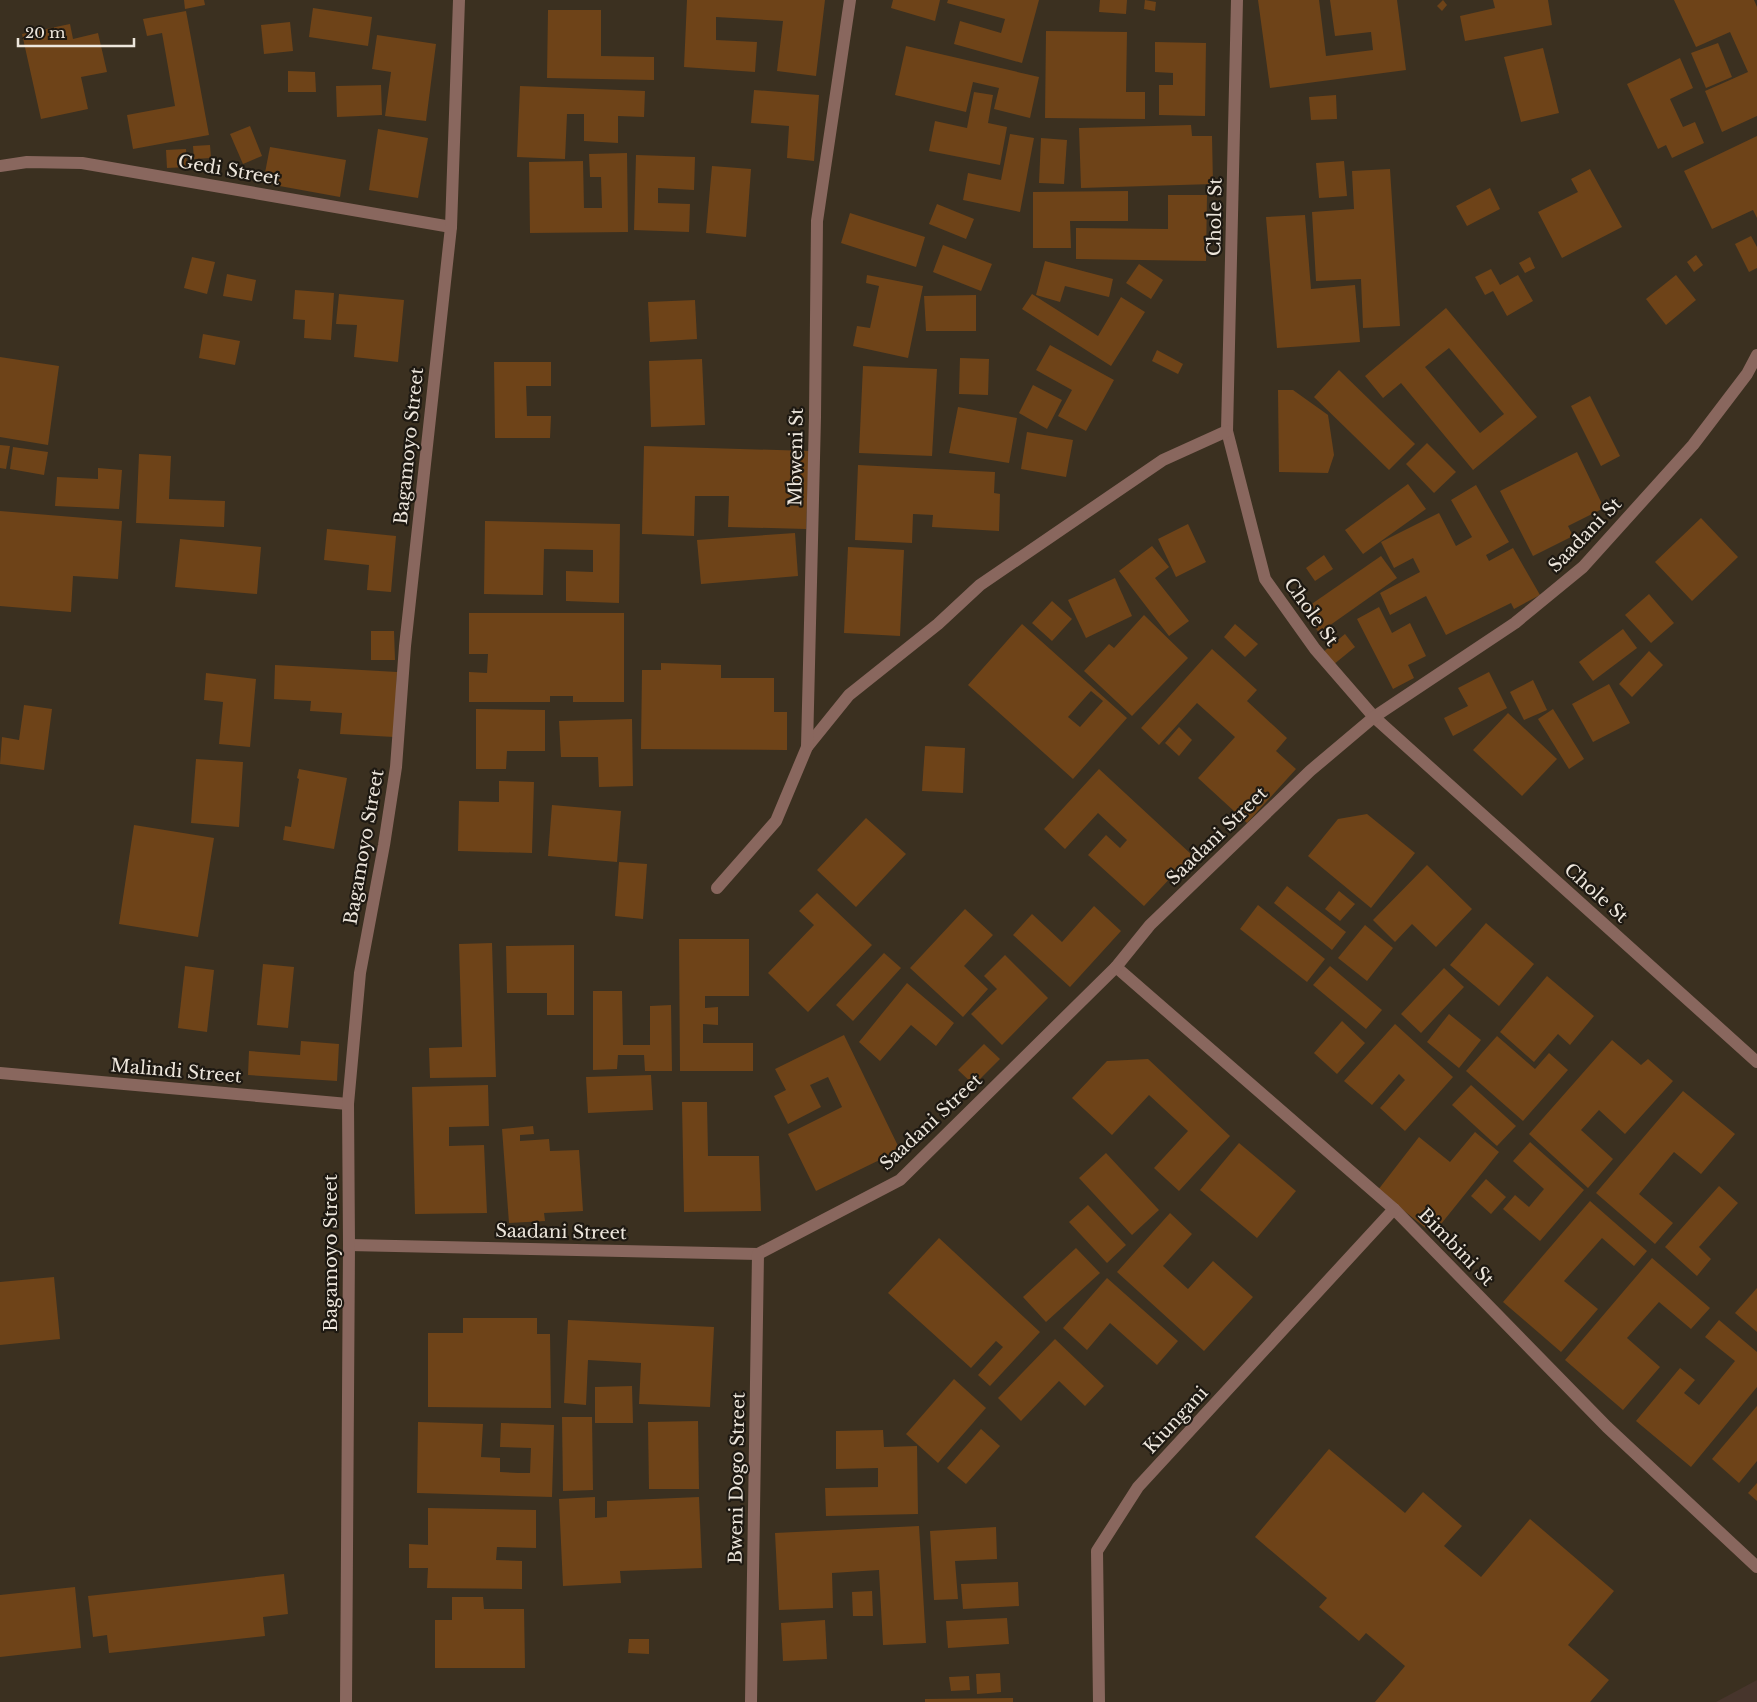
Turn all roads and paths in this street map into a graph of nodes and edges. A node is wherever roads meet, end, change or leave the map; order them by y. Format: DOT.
graph roads {
  1 [pos="459,0"];
  2 [pos="850,0"];
  3 [pos="1237,0"];
  4 [pos="0,166"];
  5 [pos="451,227"];
  6 [pos="1757,355"];
  7 [pos="1227,431"];
  8 [pos="1374,717"];
  9 [pos="807,747"];
  10 [pos="717,888"];
  11 [pos="1116,967"];
  12 [pos="1757,1062"];
  13 [pos="0,1073"];
  14 [pos="348,1104"];
  15 [pos="1394,1209"];
  16 [pos="349,1245"];
  17 [pos="758,1254"];
  18 [pos="1757,1567"];
  19 [pos="346,1702"];
  20 [pos="750,1702"];
  21 [pos="1099,1702"];
  1 -- 5 [label="street, Bagamoyo Street"];
  2 -- 9 [label="street, Mbweni St"];
  3 -- 7 [label="street, Chole St"];
  4 -- 5 [label="street, Gedi Street"];
  5 -- 14 [label="street, Bagamoyo Street"];
  6 -- 8 [label="street, Saadani St"];
  7 -- 8 [label="street, Chole St"];
  7 -- 9 [label="street"];
  8 -- 11 [label="street, Saadani Street"];
  8 -- 12 [label="street, Chole St"];
  9 -- 10 [label="street, Mbweni St"];
  11 -- 15 [label="street, Bimbini St"];
  11 -- 17 [label="street, Saadani Street"];
  13 -- 14 [label="street, Malindi Street"];
  14 -- 16 [label="street, Bagamoyo Street"];
  15 -- 18 [label="street, Bimbini St"];
  15 -- 21 [label="street, Kiungani"];
  16 -- 17 [label="street, Saadani Street"];
  16 -- 19 [label="street, Bagamoyo Street"];
  17 -- 20 [label="street, Bweni Dogo Street"];
}
